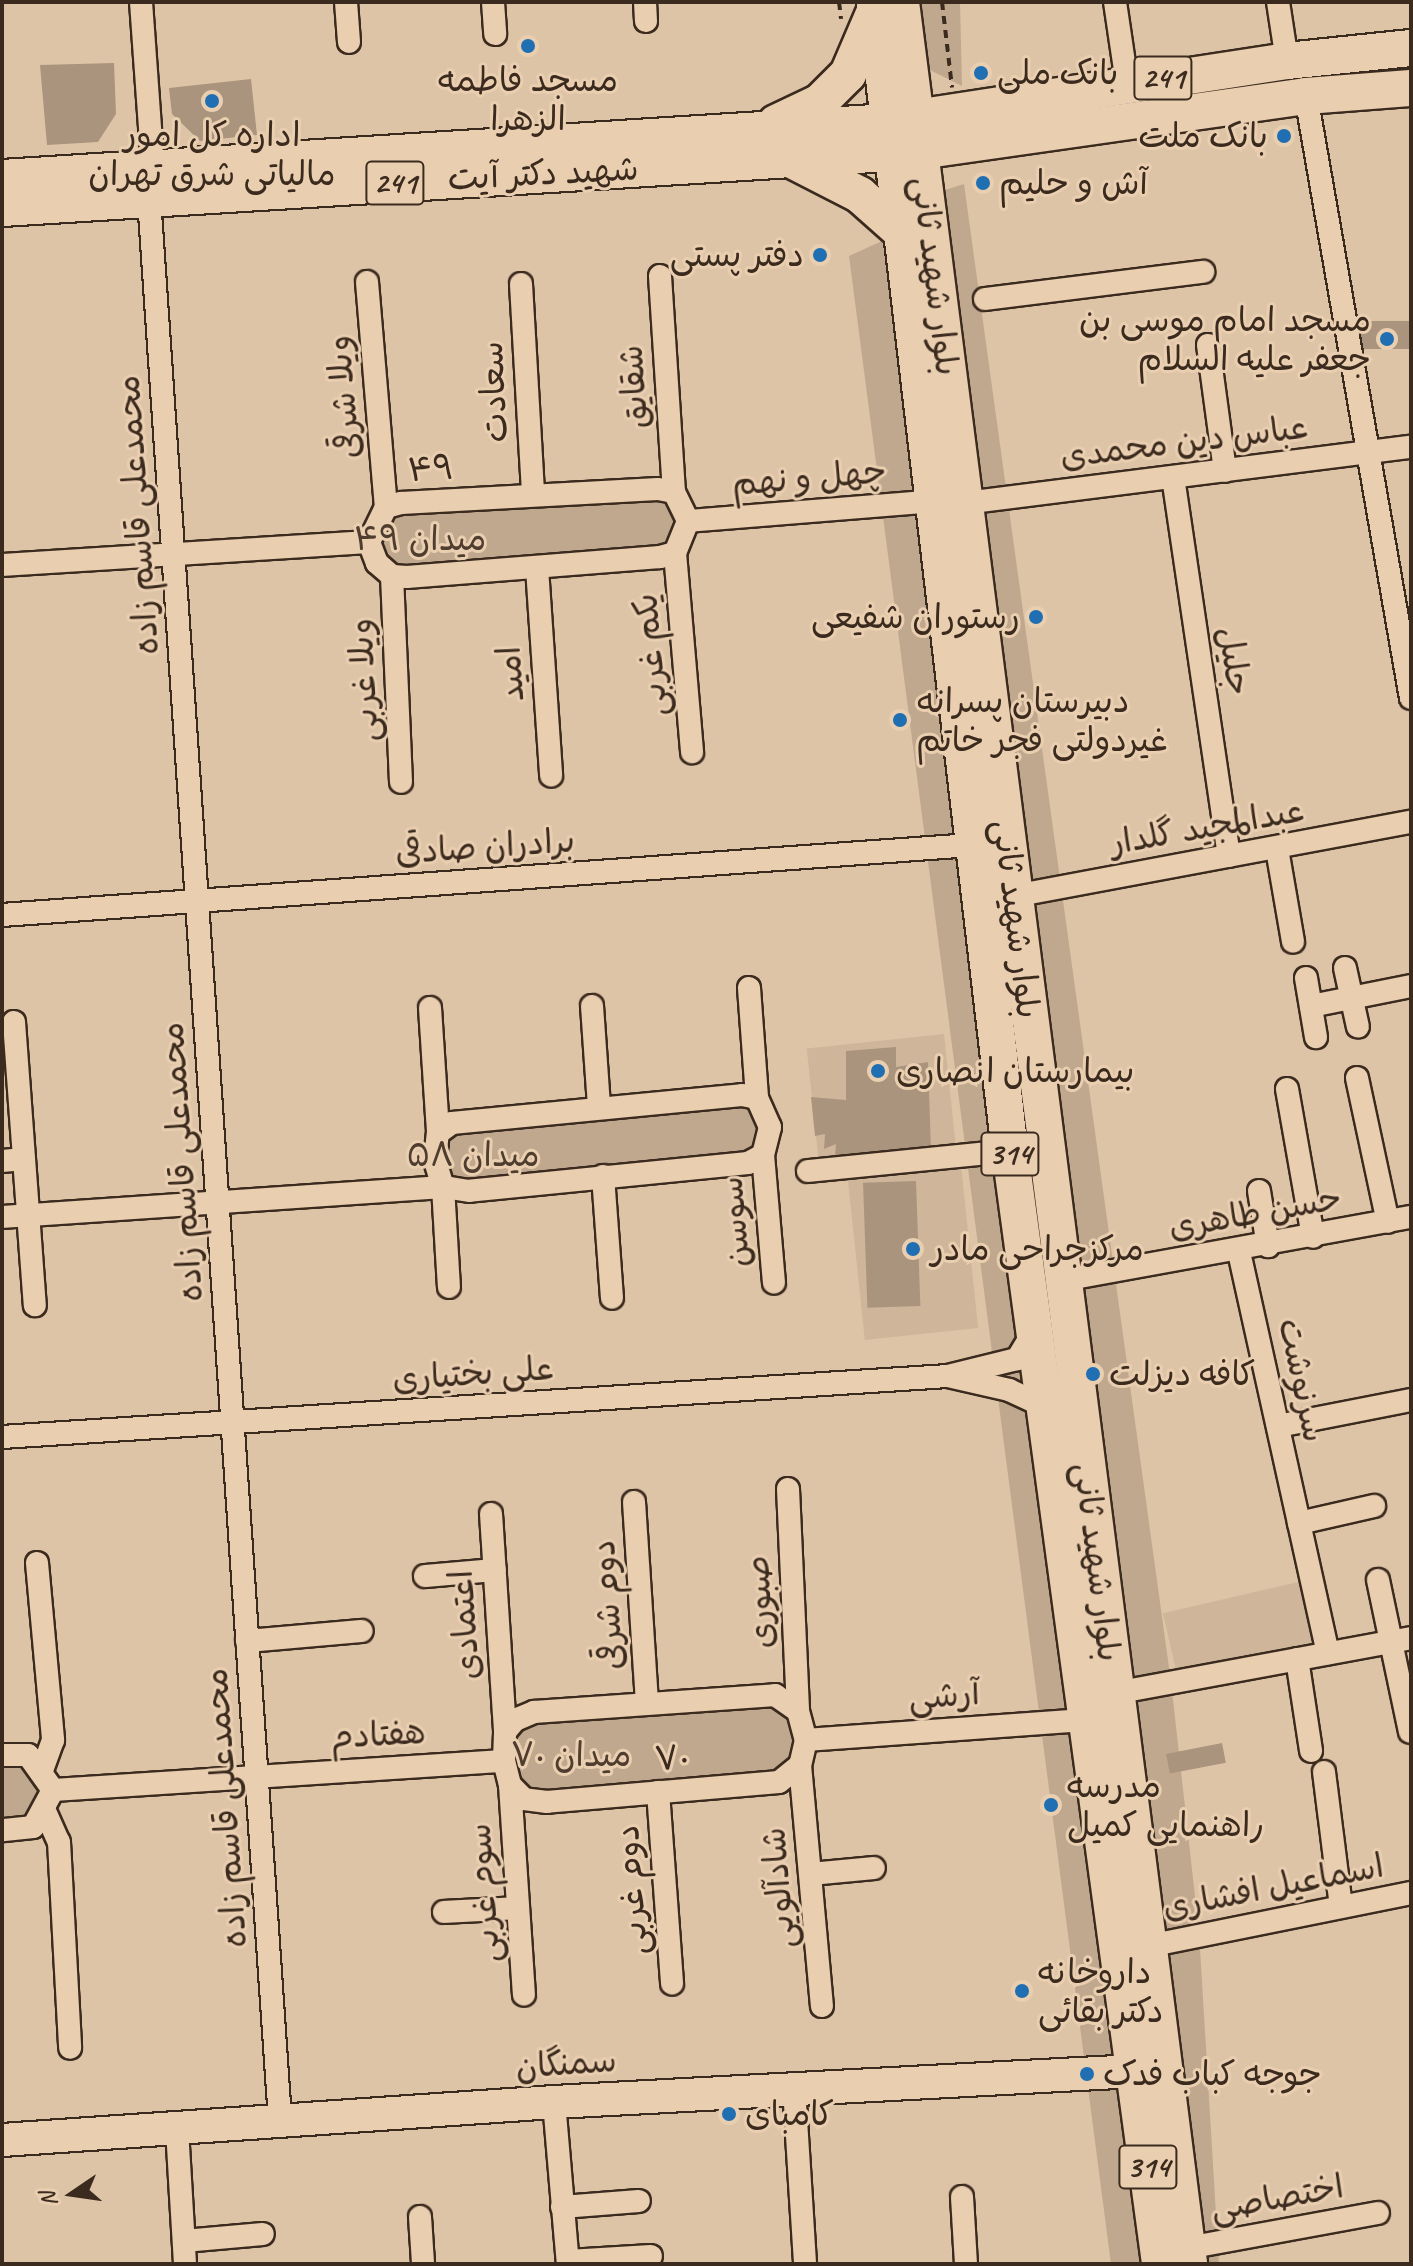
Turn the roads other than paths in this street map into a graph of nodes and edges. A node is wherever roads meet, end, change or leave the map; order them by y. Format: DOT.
graph roads {
  1 [pos="141,2"];
  2 [pos="346,2"];
  3 [pos="493,2"];
  4 [pos="1115,2"];
  5 [pos="1278,2"];
  6 [pos="884,5"];
  7 [pos="495,34"];
  8 [pos="349,42"];
  9 [pos="1411,48"];
  10 [pos="1287,61"];
  11 [pos="1127,83"];
  12 [pos="1411,88"];
  13 [pos="1306,96"];
  14 [pos="751,132"];
  15 [pos="904,136"];
  16 [pos="789,159"];
  17 [pos="2,178"];
  18 [pos="151,184"];
  19 [pos="2,208"];
  20 [pos="905,235"];
  21 [pos="1203,272"];
  22 [pos="660,276"];
  23 [pos="367,282"];
  24 [pos="521,284"];
  25 [pos="985,299"];
  26 [pos="1208,345"];
  27 [pos="1411,447"];
  28 [pos="1367,453"];
  29 [pos="1225,471"];
  30 [pos="1173,477"];
  31 [pos="674,492"];
  32 [pos="533,495"];
  33 [pos="950,502"];
  34 [pos="386,507"];
  35 [pos="688,521"];
  36 [pos="369,542"];
  37 [pos="174,551"];
  38 [pos="675,553"];
  39 [pos="2,565"];
  40 [pos="537,568"];
  41 [pos="392,576"];
  42 [pos="1411,698"];
  43 [pos="692,752"];
  44 [pos="551,776"];
  45 [pos="401,782"];
  46 [pos="1411,822"];
  47 [pos="972,845"];
  48 [pos="1277,849"];
  49 [pos="1229,856"];
  50 [pos="1014,896"];
  51 [pos="197,901"];
  52 [pos="2,915"];
  53 [pos="1293,942"];
  54 [pos="1345,968"];
  55 [pos="1306,978"];
  56 [pos="1411,986"];
  57 [pos="749,988"];
  58 [pos="1351,998"];
  59 [pos="592,1006"];
  60 [pos="1311,1006"];
  61 [pos="430,1008"];
  62 [pos="14,1022"];
  63 [pos="1358,1027"];
  64 [pos="1316,1037"];
  65 [pos="1357,1078"];
  66 [pos="1287,1089"];
  67 [pos="757,1098"];
  68 [pos="599,1107"];
  69 [pos="438,1133"];
  70 [pos="1010,1151"];
  71 [pos="763,1155"];
  72 [pos="13,1160"];
  73 [pos="808,1171"];
  74 [pos="603,1176"];
  75 [pos="443,1187"];
  76 [pos="1259,1191"];
  77 [pos="218,1205"];
  78 [pos="28,1216"];
  79 [pos="2,1217"];
  80 [pos="1411,1217"];
  81 [pos="1388,1222"];
  82 [pos="1313,1237"];
  83 [pos="1268,1246"];
  84 [pos="1239,1252"];
  85 [pos="1046,1282"];
  86 [pos="774,1283"];
  87 [pos="449,1287"];
  88 [pos="612,1298"];
  89 [pos="35,1305"];
  90 [pos="1035,1330"];
  91 [pos="948,1376"];
  92 [pos="1411,1400"];
  93 [pos="1045,1407"];
  94 [pos="233,1422"];
  95 [pos="1278,1426"];
  96 [pos="2,1437"];
  97 [pos="788,1489"];
  98 [pos="634,1502"];
  99 [pos="1374,1506"];
  100 [pos="491,1514"];
  101 [pos="1299,1523"];
  102 [pos="37,1563"];
  103 [pos="495,1570"];
  104 [pos="425,1576"];
  105 [pos="1378,1580"];
  106 [pos="362,1631"];
  107 [pos="1400,1640"];
  108 [pos="247,1641"];
  109 [pos="1328,1653"];
  110 [pos="1297,1659"];
  111 [pos="1115,1693"];
  112 [pos="647,1703"];
  113 [pos="798,1711"];
  114 [pos="1087,1720"];
  115 [pos="505,1732"];
  116 [pos="1410,1732"];
  117 [pos="806,1740"];
  118 [pos="1311,1751"];
  119 [pos="2,1755"];
  120 [pos="504,1761"];
  121 [pos="800,1765"];
  122 [pos="1324,1772"];
  123 [pos="257,1776"];
  124 [pos="510,1785"];
  125 [pos="46,1791"];
  126 [pos="658,1792"];
  127 [pos="2,1830"];
  128 [pos="874,1868"];
  129 [pos="811,1874"];
  130 [pos="1411,1893"];
  131 [pos="1341,1906"];
  132 [pos="518,1908"];
  133 [pos="444,1912"];
  134 [pos="1134,1948"];
  135 [pos="672,1983"];
  136 [pos="524,1995"];
  137 [pos="822,2006"];
  138 [pos="70,2048"];
  139 [pos="1150,2071"];
  140 [pos="794,2088"];
  141 [pos="554,2102"];
  142 [pos="280,2121"];
  143 [pos="177,2129"];
  144 [pos="2,2140"];
  145 [pos="962,2197"];
  146 [pos="639,2201"];
  147 [pos="562,2207"];
  148 [pos="1378,2213"];
  149 [pos="420,2217"];
  150 [pos="263,2234"];
  151 [pos="184,2241"];
  152 [pos="651,2256"];
  153 [pos="1179,2259"];
  154 [pos="568,2263"];
  155 [pos="185,2264"];
  156 [pos="423,2264"];
  157 [pos="805,2264"];
  158 [pos="966,2264"];
  1 -- 18 [label="street, محمدعلی قاسم زاده"];
  2 -- 8 [label="street"];
  3 -- 7 [label="street"];
  4 -- 11 [label="street"];
  5 -- 10 [label="street"];
  6 -- 14 [label="main road"];
  6 -- 15 [label="main road, بلوار شهید ثانی / 314"];
  9 -- 10 [label="main road, شهید دکتر آیت / 241"];
  10 -- 11 [label="main road, شهید دکتر آیت / 241"];
  11 -- 15 [label="main road, شهید دکتر آیت / 241"];
  12 -- 13 [label="main road, شهید دکتر آیت / 241"];
  13 -- 15 [label="main road, شهید دکتر آیت / 241"];
  13 -- 28 [label="street"];
  14 -- 15 [label="main road, شهید دکتر آیت / 241"];
  14 -- 18 [label="main road, شهید دکتر آیت / 241"];
  15 -- 16 [label="main road, شهید دکتر آیت / 241"];
  15 -- 20 [label="main road, بلوار شهید ثانی / 314"];
  15 -- 33 [label="main road, بلوار شهید ثانی / 314"];
  16 -- 18 [label="main road, شهید دکتر آیت / 241"];
  16 -- 20 [label="main road"];
  17 -- 18 [label="main road, شهید دکتر آیت / 241"];
  18 -- 19 [label="main road, شهید دکتر آیت / 241"];
  18 -- 37 [label="street, محمدعلی قاسم زاده"];
  20 -- 33 [label="main road, بلوار شهید ثانی / 314"];
  21 -- 25 [label="street"];
  22 -- 31 [label="street, شقایق"];
  23 -- 34 [label="street, ویلا شرقی"];
  24 -- 32 [label="street, سعادت"];
  26 -- 29 [label="street"];
  27 -- 28 [label="street, عباس دین محمدی"];
  28 -- 29 [label="street, عباس دین محمدی"];
  28 -- 42 [label="street"];
  29 -- 30 [label="street, عباس دین محمدی"];
  30 -- 33 [label="street, عباس دین محمدی"];
  30 -- 49 [label="street, جلیل"];
  31 -- 32 [label="street, ۴۹"];
  31 -- 35 [label="street"];
  32 -- 34 [label="street, ۴۹"];
  33 -- 35 [label="street, چهل و نهم"];
  33 -- 47 [label="main road, بلوار شهید ثانی / 314"];
  33 -- 50 [label="main road, بلوار شهید ثانی / 314"];
  34 -- 36 [label="street, ۴۹"];
  35 -- 38 [label="street"];
  36 -- 37 [label="street"];
  36 -- 41 [label="street"];
  37 -- 39 [label="street"];
  37 -- 51 [label="street, محمدعلی قاسم زاده"];
  38 -- 40 [label="street"];
  38 -- 43 [label="street, یکم غربی"];
  40 -- 41 [label="street"];
  40 -- 44 [label="street, امید"];
  41 -- 45 [label="street, ویلا غربی"];
  46 -- 48 [label="street, عبدالمجید گلدار"];
  47 -- 51 [label="street, برادران صادقی"];
  47 -- 70 [label="main road, بلوار شهید ثانی / 314"];
  48 -- 49 [label="street, عبدالمجید گلدار"];
  48 -- 53 [label="street"];
  49 -- 50 [label="street, عبدالمجید گلدار"];
  50 -- 85 [label="main road, بلوار شهید ثانی / 314"];
  51 -- 52 [label="street, برادران صادقی"];
  51 -- 77 [label="street, محمدعلی قاسم زاده"];
  54 -- 58 [label="street"];
  55 -- 60 [label="street"];
  56 -- 58 [label="street"];
  57 -- 67 [label="street"];
  58 -- 60 [label="street"];
  58 -- 63 [label="street"];
  59 -- 68 [label="street"];
  60 -- 64 [label="street"];
  61 -- 69 [label="street"];
  62 -- 72 [label="street"];
  65 -- 81 [label="street"];
  66 -- 82 [label="street"];
  67 -- 68 [label="street"];
  67 -- 71 [label="street"];
  68 -- 69 [label="street"];
  69 -- 75 [label="street"];
  70 -- 73 [label="street"];
  70 -- 85 [label="main road, بلوار شهید ثانی / 314"];
  71 -- 74 [label="street"];
  71 -- 86 [label="street, سوسن"];
  72 -- 78 [label="street"];
  74 -- 75 [label="street"];
  74 -- 88 [label="street"];
  75 -- 77 [label="street"];
  75 -- 87 [label="street"];
  76 -- 83 [label="street"];
  77 -- 78 [label="street"];
  77 -- 94 [label="street, محمدعلی قاسم زاده"];
  78 -- 79 [label="street"];
  78 -- 89 [label="street"];
  80 -- 81 [label="street, حسن طاهری"];
  81 -- 82 [label="street, حسن طاهری"];
  82 -- 83 [label="street, حسن طاهری"];
  83 -- 84 [label="street, حسن طاهری"];
  84 -- 85 [label="street, حسن طاهری"];
  84 -- 95 [label="street, سرنوشت"];
  85 -- 90 [label="main road, بلوار شهید ثانی / 314"];
  85 -- 111 [label="main road, بلوار شهید ثانی / 314"];
  90 -- 91 [label="street"];
  90 -- 93 [label="main road, بلوار شهید ثانی / 314"];
  91 -- 93 [label="street"];
  91 -- 94 [label="street, علی بختیاری"];
  92 -- 95 [label="street"];
  93 -- 114 [label="main road, بلوار شهید ثانی / 314"];
  94 -- 96 [label="street, علی بختیاری"];
  94 -- 108 [label="street, محمدعلی قاسم زاده"];
  95 -- 101 [label="street, سرنوشت"];
  97 -- 113 [label="street, صبوری"];
  98 -- 112 [label="street, دوم شرقی"];
  99 -- 101 [label="street"];
  100 -- 103 [label="street, اعتمادی"];
  101 -- 109 [label="street, سرنوشت"];
  102 -- 125 [label="street"];
  103 -- 104 [label="street"];
  103 -- 115 [label="street, اعتمادی"];
  105 -- 107 [label="street"];
  106 -- 108 [label="street"];
  107 -- 109 [label="street"];
  107 -- 116 [label="street"];
  108 -- 123 [label="street, محمدعلی قاسم زاده"];
  109 -- 110 [label="street"];
  110 -- 111 [label="street"];
  110 -- 118 [label="street"];
  111 -- 134 [label="main road, بلوار شهید ثانی / 314"];
  112 -- 113 [label="street, ۷۰"];
  112 -- 115 [label="street, ۷۰"];
  113 -- 117 [label="street"];
  114 -- 117 [label="street, آرشی"];
  114 -- 134 [label="main road, بلوار شهید ثانی / 314"];
  115 -- 120 [label="street"];
  117 -- 121 [label="street"];
  119 -- 125 [label="street"];
  120 -- 123 [label="street, هفتادم"];
  120 -- 124 [label="street"];
  121 -- 126 [label="street, ۷۰"];
  121 -- 129 [label="street, شادآلویی"];
  122 -- 131 [label="street"];
  123 -- 125 [label="street, هفتادم"];
  123 -- 142 [label="street, محمدعلی قاسم زاده"];
  124 -- 126 [label="street, ۷۰"];
  124 -- 132 [label="street, سوم غربی"];
  125 -- 127 [label="street"];
  125 -- 138 [label="street"];
  126 -- 135 [label="street, دوم غربی"];
  128 -- 129 [label="street"];
  129 -- 137 [label="street, شادآلویی"];
  130 -- 131 [label="street, اسماعیل افشاری"];
  131 -- 134 [label="street, اسماعیل افشاری"];
  132 -- 133 [label="street"];
  132 -- 136 [label="street, سوم غربی"];
  134 -- 139 [label="main road, بلوار شهید ثانی / 314"];
  139 -- 140 [label="main road, سمنگان"];
  139 -- 153 [label="main road, بلوار شهید ثانی / 314"];
  140 -- 141 [label="main road, سمنگان"];
  140 -- 157 [label="street"];
  141 -- 142 [label="main road, سمنگان"];
  141 -- 147 [label="street"];
  142 -- 143 [label="main road, سمنگان"];
  143 -- 144 [label="main road, سمنگان"];
  143 -- 151 [label="street"];
  145 -- 158 [label="street"];
  146 -- 147 [label="street"];
  147 -- 154 [label="street"];
  148 -- 153 [label="street, اختصاصی"];
  149 -- 156 [label="street"];
  150 -- 151 [label="street"];
  151 -- 155 [label="street"];
  152 -- 154 [label="street"];
}
